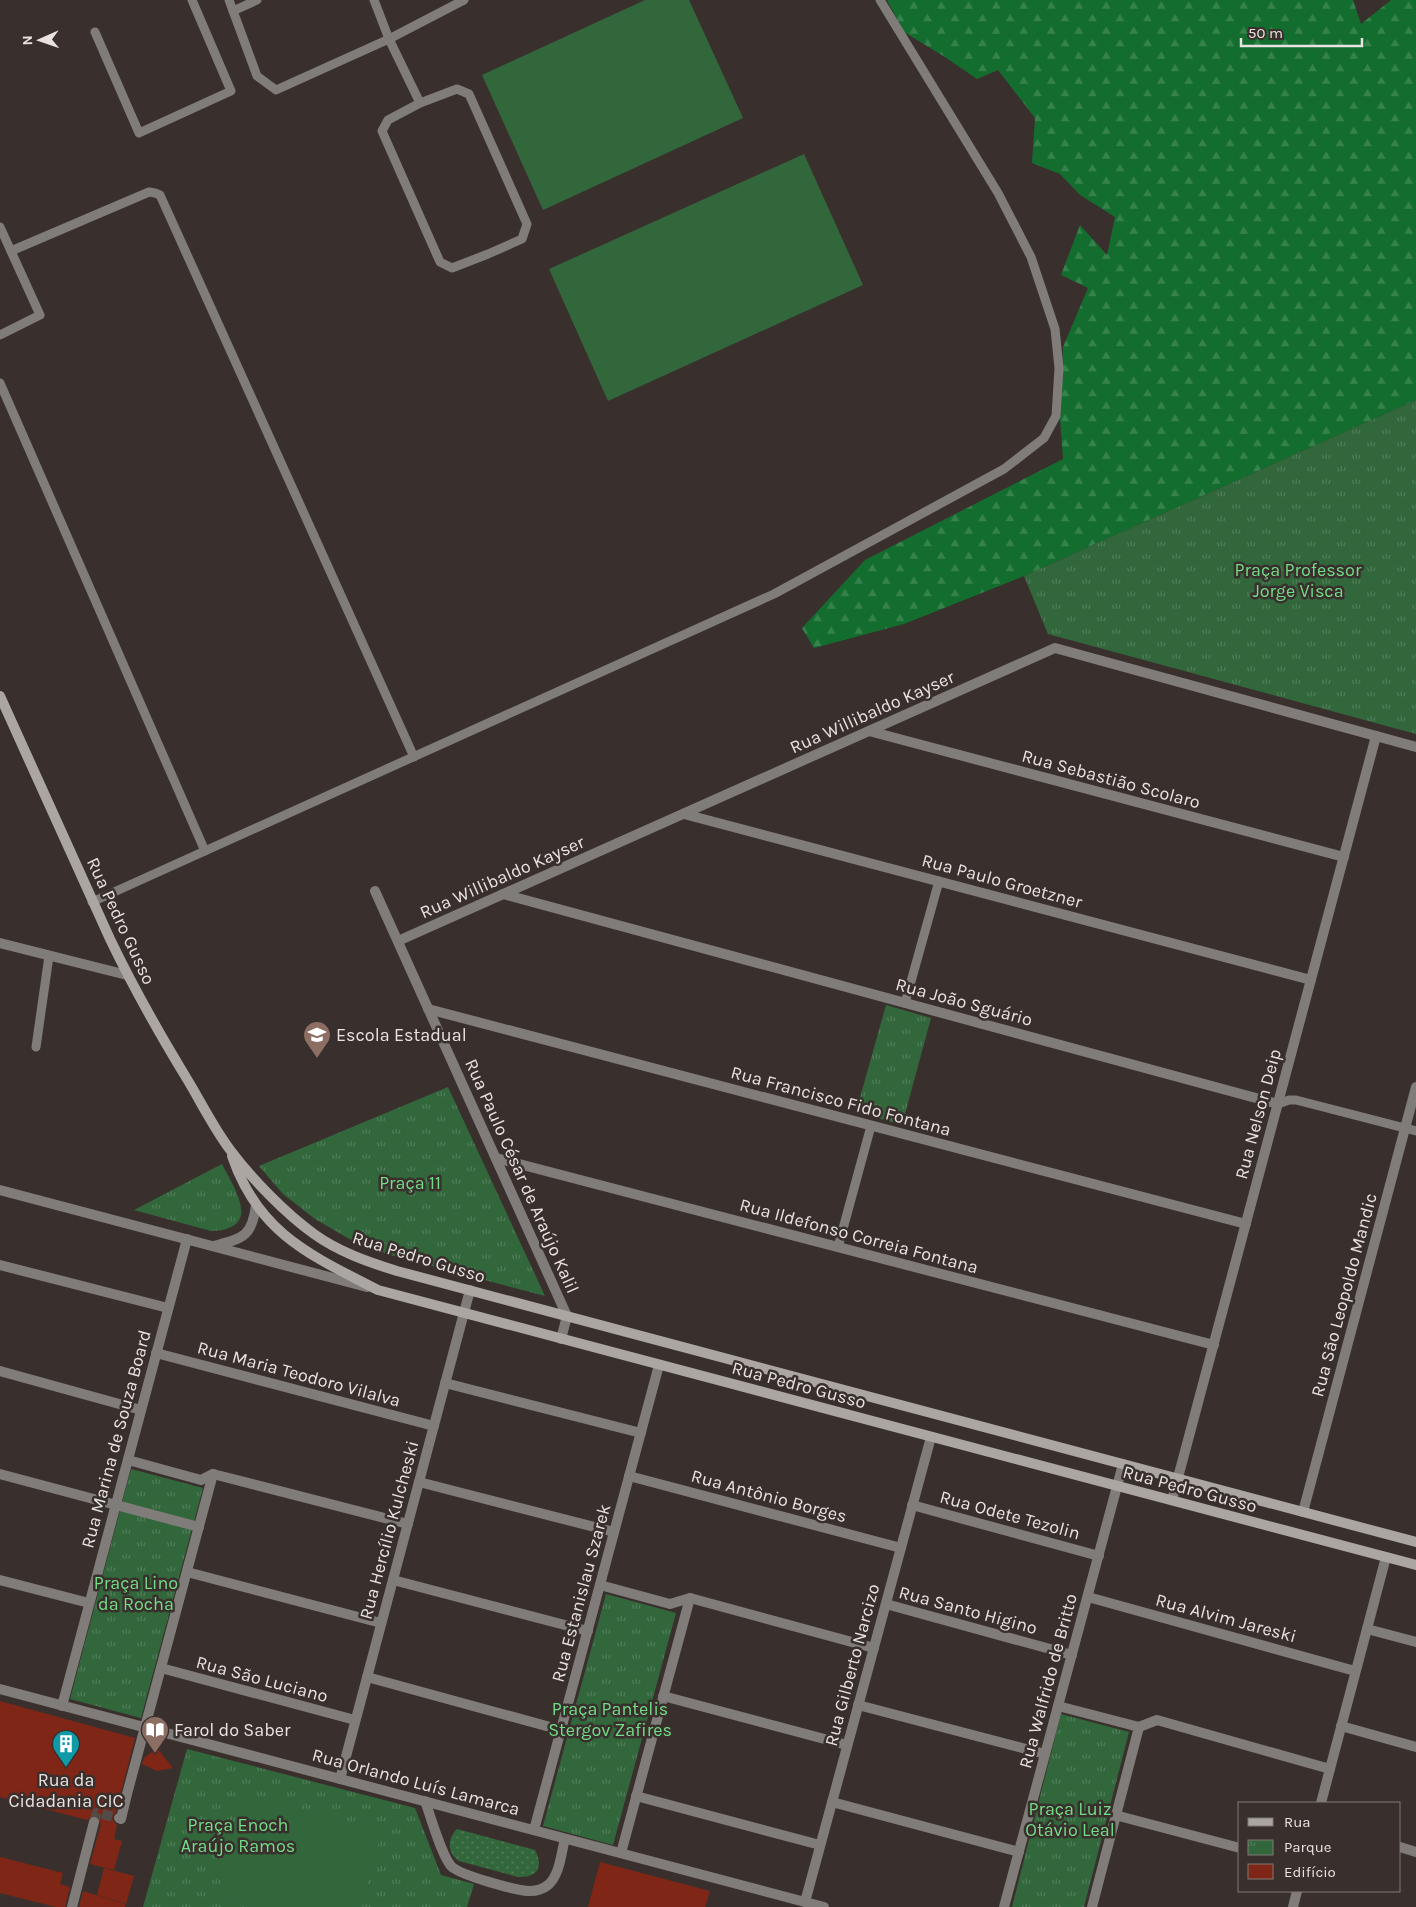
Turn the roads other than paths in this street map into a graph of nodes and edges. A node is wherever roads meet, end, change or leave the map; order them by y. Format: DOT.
graph roads {
  1 [pos="192,0"];
  2 [pos="229,0"];
  3 [pos="257,0"];
  4 [pos="374,0"];
  5 [pos="464,0"];
  6 [pos="880,0"];
  7 [pos="233,11"];
  8 [pos="95,32"];
  9 [pos="389,39"];
  10 [pos="420,103"];
  11 [pos="0,227"];
  12 [pos="11,251"];
  13 [pos="0,335"];
  14 [pos="0,383"];
  15 [pos="0,696"];
  16 [pos="869,731"];
  17 [pos="1376,736"];
  18 [pos="1416,747"];
  19 [pos="414,757"];
  20 [pos="684,814"];
  21 [pos="205,851"];
  22 [pos="1344,857"];
  23 [pos="939,881"];
  24 [pos="375,891"];
  25 [pos="503,894"];
  26 [pos="92,902"];
  27 [pos="398,941"];
  28 [pos="0,944"];
  29 [pos="49,956"];
  30 [pos="127,976"];
  31 [pos="1311,980"];
  32 [pos="905,1003"];
  33 [pos="428,1009"];
  34 [pos="36,1047"];
  35 [pos="1416,1087"];
  36 [pos="1278,1104"];
  37 [pos="872,1126"];
  38 [pos="1405,1128"];
  39 [pos="1416,1131"];
  40 [pos="230,1150"];
  41 [pos="496,1158"];
  42 [pos="0,1190"];
  43 [pos="256,1205"];
  44 [pos="1246,1224"];
  45 [pos="187,1240"];
  46 [pos="213,1246"];
  47 [pos="838,1247"];
  48 [pos="0,1265"];
  49 [pos="378,1290"];
  50 [pos="470,1290"];
  51 [pos="168,1308"];
  52 [pos="464,1313"];
  53 [pos="567,1316"];
  54 [pos="562,1339"];
  55 [pos="1214,1345"];
  56 [pos="156,1353"];
  57 [pos="659,1365"];
  58 [pos="0,1371"];
  59 [pos="445,1383"];
  60 [pos="141,1410"];
  61 [pos="434,1426"];
  62 [pos="641,1433"];
  63 [pos="931,1436"];
  64 [pos="128,1460"];
  65 [pos="1123,1464"];
  66 [pos="0,1474"];
  67 [pos="213,1474"];
  68 [pos="629,1476"];
  69 [pos="1178,1479"];
  70 [pos="419,1482"];
  71 [pos="1118,1486"];
  72 [pos="1172,1500"];
  73 [pos="116,1505"];
  74 [pos="912,1505"];
  75 [pos="1303,1512"];
  76 [pos="408,1524"];
  77 [pos="199,1527"];
  78 [pos="614,1532"];
  79 [pos="1416,1542"];
  80 [pos="901,1548"];
  81 [pos="1099,1556"];
  82 [pos="1386,1557"];
  83 [pos="1416,1565"];
  84 [pos="187,1572"];
  85 [pos="0,1580"];
  86 [pos="393,1580"];
  87 [pos="600,1585"];
  88 [pos="1088,1597"];
  89 [pos="690,1598"];
  90 [pos="89,1603"];
  91 [pos="886,1604"];
  92 [pos="381,1623"];
  93 [pos="1367,1629"];
  94 [pos="588,1631"];
  95 [pos="1416,1642"];
  96 [pos="874,1648"];
  97 [pos="1072,1655"];
  98 [pos="161,1668"];
  99 [pos="1355,1671"];
  100 [pos="367,1676"];
  101 [pos="0,1689"];
  102 [pos="663,1696"];
  103 [pos="858,1705"];
  104 [pos="62,1706"];
  105 [pos="1058,1706"];
  106 [pos="355,1720"];
  107 [pos="1341,1726"];
  108 [pos="1138,1727"];
  109 [pos="145,1728"];
  110 [pos="561,1730"];
  111 [pos="847,1745"];
  112 [pos="1416,1747"];
  113 [pos="1045,1754"];
  114 [pos="1330,1769"];
  115 [pos="340,1779"];
  116 [pos="636,1796"];
  117 [pos="425,1802"];
  118 [pos="832,1802"];
  119 [pos="1321,1802"];
  120 [pos="1116,1816"];
  121 [pos="119,1818"];
  122 [pos="94,1822"];
  123 [pos="534,1830"];
  124 [pos="565,1839"];
  125 [pos="820,1845"];
  126 [pos="1238,1847"];
  127 [pos="1401,1847"];
  128 [pos="1019,1852"];
  129 [pos="1416,1852"];
  130 [pos="621,1853"];
  131 [pos="1297,1892"];
  132 [pos="805,1902"];
  133 [pos="72,1907"];
  134 [pos="824,1907"];
  135 [pos="1004,1907"];
  136 [pos="1092,1907"];
  137 [pos="1293,1907"];
  1 -- 8 [label="lane"];
  2 -- 7 [label="lane"];
  3 -- 7 [label="lane"];
  4 -- 9 [label="lane"];
  5 -- 9 [label="lane"];
  6 -- 19 [label="lane"];
  7 -- 9 [label="lane"];
  9 -- 10 [label="lane"];
  10 -- 10 [label="lane"];
  11 -- 12 [label="lane"];
  12 -- 13 [label="lane"];
  12 -- 19 [label="lane"];
  14 -- 21 [label="lane"];
  15 -- 26 [label="main road, Rua Pedro Gusso"];
  16 -- 17 [label="street, Rua Willibaldo Kayser"];
  16 -- 20 [label="street, Rua Willibaldo Kayser"];
  16 -- 22 [label="street, Rua Sebastião Scolaro"];
  17 -- 18 [label="street, Rua Willibaldo Kayser"];
  17 -- 22 [label="street, Rua Nelson Deip"];
  19 -- 21 [label="lane"];
  20 -- 23 [label="street, Rua Paulo Groetzner"];
  20 -- 25 [label="street, Rua Willibaldo Kayser"];
  21 -- 26 [label="lane"];
  22 -- 31 [label="street, Rua Nelson Deip"];
  23 -- 31 [label="street, Rua Paulo Groetzner"];
  23 -- 32 [label="lane"];
  24 -- 27 [label="street, Rua Paulo César de Araújo Kalil"];
  25 -- 27 [label="street, Rua Willibaldo Kayser"];
  25 -- 32 [label="street, Rua João Sguário"];
  26 -- 30 [label="main road, Rua Pedro Gusso"];
  27 -- 33 [label="street, Rua Paulo César de Araújo Kalil"];
  28 -- 29 [label="street"];
  29 -- 30 [label="street"];
  29 -- 34 [label="lane"];
  30 -- 40 [label="main road, Rua Pedro Gusso"];
  31 -- 36 [label="street, Rua Nelson Deip"];
  32 -- 36 [label="street, Rua João Sguário"];
  33 -- 37 [label="street, Rua Francisco Fido Fontana"];
  33 -- 41 [label="street, Rua Paulo César de Araújo Kalil"];
  35 -- 38 [label="street, Rua São Leopoldo Mandic"];
  36 -- 38 [label="lane, Rua João Sguário"];
  36 -- 44 [label="street, Rua Nelson Deip"];
  37 -- 44 [label="street, Rua Francisco Fido Fontana"];
  37 -- 47 [label="lane"];
  38 -- 39 [label="lane, Rua João Sguário"];
  38 -- 75 [label="street, Rua São Leopoldo Mandic"];
  40 -- 43 [label="main road, Rua Pedro Gusso"];
  40 -- 50 [label="main road, Rua Pedro Gusso"];
  41 -- 47 [label="street, Rua Ildefonso Correia Fontana"];
  41 -- 53 [label="street, Rua Paulo César de Araújo Kalil"];
  42 -- 45 [label="street"];
  43 -- 46 [label="street"];
  43 -- 49 [label="main road, Rua Pedro Gusso"];
  44 -- 55 [label="street, Rua Nelson Deip"];
  45 -- 46 [label="street"];
  45 -- 51 [label="street, Rua Marina de Souza Board"];
  46 -- 49 [label="street"];
  47 -- 55 [label="street, Rua Ildefonso Correia Fontana"];
  48 -- 51 [label="street"];
  49 -- 52 [label="main road, Rua Pedro Gusso"];
  50 -- 52 [label="street, Rua Hercílio Kulcheski"];
  50 -- 53 [label="main road, Rua Pedro Gusso"];
  51 -- 56 [label="street, Rua Marina de Souza Board"];
  52 -- 54 [label="main road, Rua Pedro Gusso"];
  52 -- 59 [label="street, Rua Hercílio Kulcheski"];
  53 -- 54 [label="street, Rua Paulo César de Araújo Kalil"];
  53 -- 65 [label="main road, Rua Pedro Gusso"];
  54 -- 57 [label="main road, Rua Pedro Gusso"];
  55 -- 69 [label="street, Rua Nelson Deip"];
  56 -- 60 [label="street, Rua Marina de Souza Board"];
  56 -- 61 [label="street, Rua Maria Teodoro Vilalva"];
  57 -- 62 [label="street, Rua Estanislau Szarek"];
  57 -- 63 [label="main road, Rua Pedro Gusso"];
  58 -- 60 [label="street"];
  59 -- 61 [label="street, Rua Hercílio Kulcheski"];
  59 -- 62 [label="street"];
  60 -- 64 [label="street, Rua Marina de Souza Board"];
  61 -- 70 [label="street, Rua Hercílio Kulcheski"];
  62 -- 68 [label="street, Rua Estanislau Szarek"];
  63 -- 71 [label="main road, Rua Pedro Gusso"];
  63 -- 74 [label="street, Rua Gilberto Narcizo"];
  64 -- 67 [label="street"];
  64 -- 73 [label="street, Rua Marina de Souza Board"];
  65 -- 69 [label="main road, Rua Pedro Gusso"];
  65 -- 71 [label="street, Rua Walfrido de Britto"];
  66 -- 73 [label="street"];
  67 -- 76 [label="street"];
  67 -- 77 [label="street"];
  68 -- 78 [label="street, Rua Estanislau Szarek"];
  68 -- 80 [label="street, Rua Antônio Borges"];
  69 -- 72 [label="street, Rua Nelson Deip"];
  69 -- 75 [label="main road, Rua Pedro Gusso"];
  70 -- 76 [label="street, Rua Hercílio Kulcheski"];
  70 -- 78 [label="street"];
  71 -- 72 [label="main road, Rua Pedro Gusso"];
  71 -- 81 [label="street, Rua Walfrido de Britto"];
  72 -- 82 [label="main road, Rua Pedro Gusso"];
  73 -- 77 [label="street"];
  73 -- 90 [label="street, Rua Marina de Souza Board"];
  74 -- 80 [label="street, Rua Gilberto Narcizo"];
  74 -- 81 [label="street, Rua Odete Tezolin"];
  75 -- 79 [label="main road, Rua Pedro Gusso"];
  76 -- 86 [label="street, Rua Hercílio Kulcheski"];
  77 -- 84 [label="street"];
  78 -- 87 [label="street, Rua Estanislau Szarek"];
  80 -- 91 [label="street, Rua Gilberto Narcizo"];
  81 -- 88 [label="street, Rua Walfrido de Britto"];
  82 -- 83 [label="main road, Rua Pedro Gusso"];
  82 -- 93 [label="street"];
  84 -- 92 [label="street"];
  84 -- 98 [label="street"];
  85 -- 90 [label="street"];
  86 -- 92 [label="street, Rua Hercílio Kulcheski"];
  86 -- 94 [label="street"];
  87 -- 89 [label="street"];
  87 -- 94 [label="street, Rua Estanislau Szarek"];
  88 -- 97 [label="street, Rua Walfrido de Britto"];
  88 -- 99 [label="street, Rua Alvim Jareski"];
  89 -- 96 [label="street"];
  89 -- 102 [label="street"];
  90 -- 104 [label="street, Rua Marina de Souza Board"];
  91 -- 96 [label="street, Rua Gilberto Narcizo"];
  91 -- 97 [label="street, Rua Santo Higino"];
  92 -- 100 [label="street, Rua Hercílio Kulcheski"];
  93 -- 95 [label="street"];
  93 -- 99 [label="street"];
  94 -- 110 [label="street, Rua Estanislau Szarek"];
  96 -- 103 [label="street, Rua Gilberto Narcizo"];
  97 -- 105 [label="street, Rua Walfrido de Britto"];
  98 -- 106 [label="street, Rua São Luciano"];
  98 -- 109 [label="street"];
  99 -- 107 [label="street"];
  100 -- 106 [label="street, Rua Hercílio Kulcheski"];
  100 -- 110 [label="street"];
  101 -- 104 [label="street, Rua Orlando Luís Lamarca"];
  102 -- 111 [label="street"];
  102 -- 116 [label="street"];
  103 -- 111 [label="street, Rua Gilberto Narcizo"];
  103 -- 113 [label="street"];
  104 -- 109 [label="street, Rua Orlando Luís Lamarca"];
  105 -- 108 [label="street"];
  105 -- 113 [label="street, Rua Walfrido de Britto"];
  106 -- 115 [label="street, Rua Hercílio Kulcheski"];
  107 -- 112 [label="street"];
  107 -- 114 [label="street"];
  108 -- 114 [label="street"];
  108 -- 120 [label="street"];
  109 -- 115 [label="street, Rua Orlando Luís Lamarca"];
  109 -- 121 [label="street"];
  110 -- 123 [label="street, Rua Estanislau Szarek"];
  111 -- 118 [label="street, Rua Gilberto Narcizo"];
  113 -- 128 [label="street, Rua Walfrido de Britto"];
  114 -- 119 [label="street"];
  115 -- 117 [label="street, Rua Orlando Luís Lamarca"];
  116 -- 125 [label="street"];
  116 -- 130 [label="street"];
  117 -- 123 [label="street, Rua Orlando Luís Lamarca"];
  117 -- 124 [label="street"];
  118 -- 125 [label="street, Rua Gilberto Narcizo"];
  118 -- 128 [label="street"];
  120 -- 126 [label="street"];
  120 -- 136 [label="street"];
  122 -- 133 [label="street"];
  123 -- 124 [label="street, Rua Orlando Luís Lamarca"];
  124 -- 130 [label="street, Rua Orlando Luís Lamarca"];
  125 -- 132 [label="street, Rua Gilberto Narcizo"];
  127 -- 129 [label="street"];
  128 -- 135 [label="street, Rua Walfrido de Britto"];
  130 -- 132 [label="street, Rua Orlando Luís Lamarca"];
  131 -- 137 [label="street"];
  132 -- 134 [label="street, Rua Orlando Luís Lamarca"];
}
